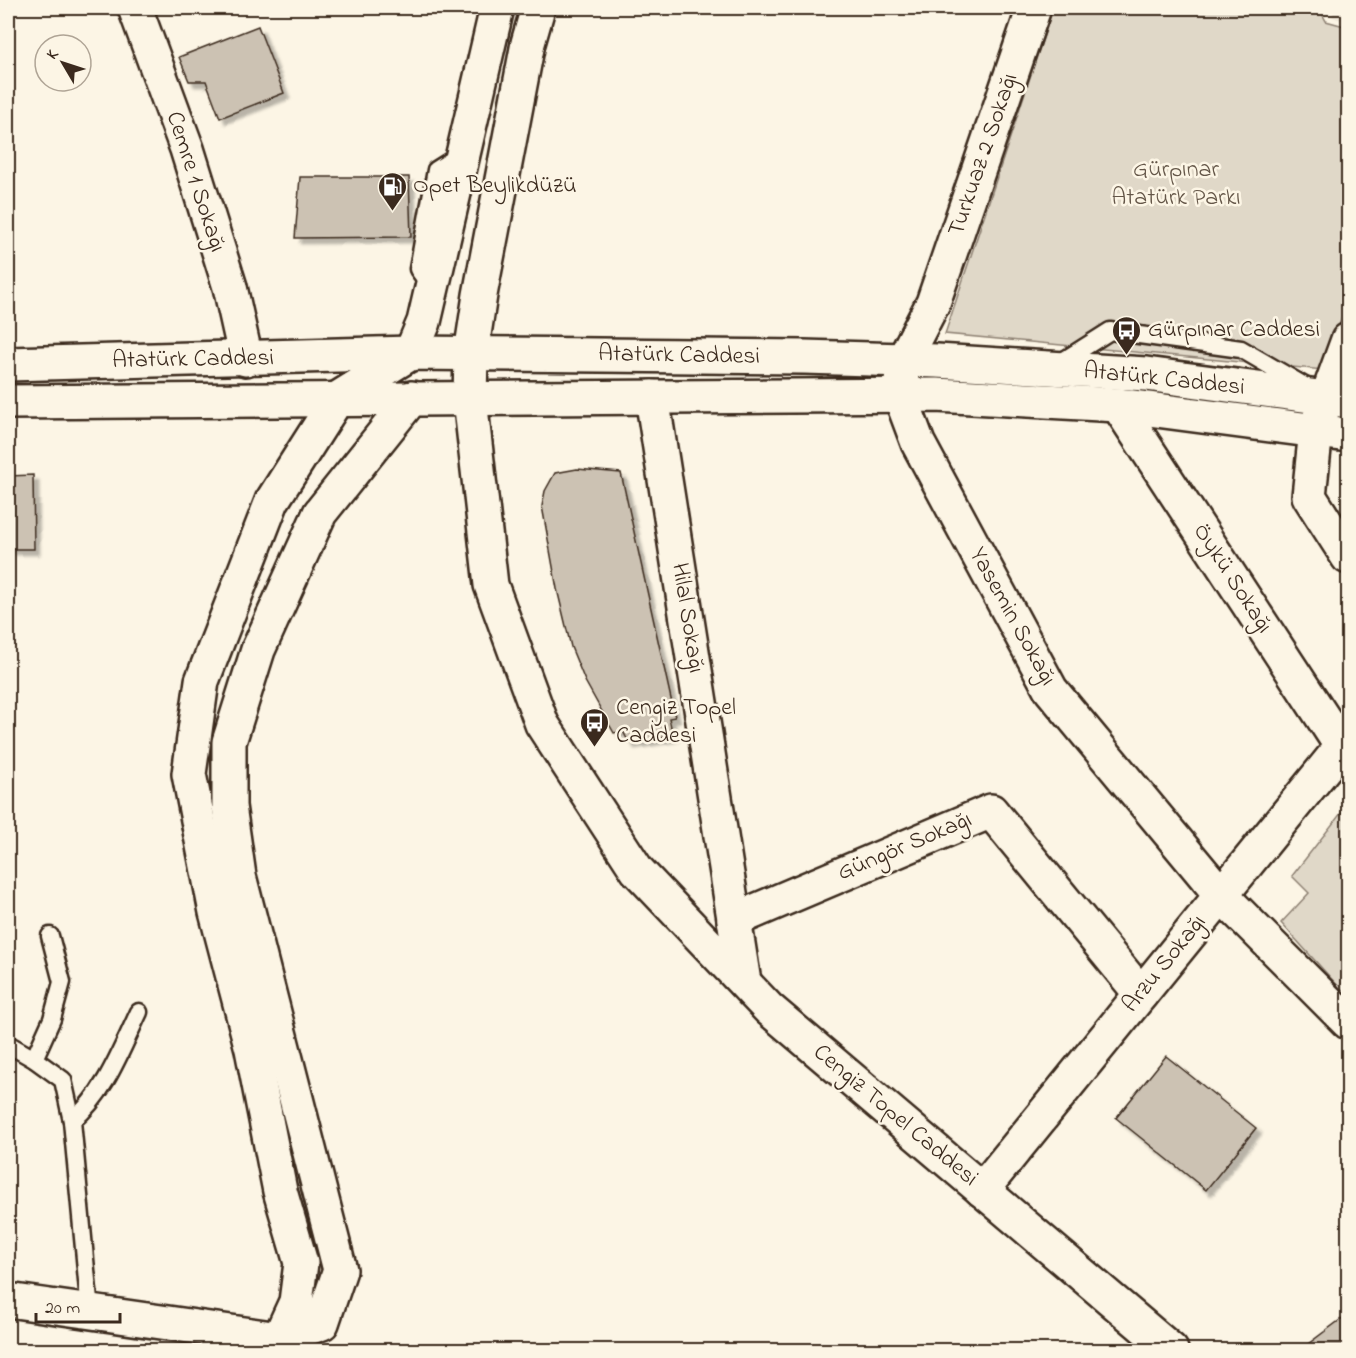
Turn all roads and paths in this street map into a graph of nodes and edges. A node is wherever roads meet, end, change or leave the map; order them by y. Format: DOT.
graph roads {
  1 [pos="135,8"];
  2 [pos="497,8"];
  3 [pos="537,8"];
  4 [pos="1034,8"];
  5 [pos="933,303"];
  6 [pos="1348,340"];
  7 [pos="411,354"];
  8 [pos="471,354"];
  9 [pos="246,359"];
  10 [pos="903,361"];
  11 [pos="937,361"];
  12 [pos="8,364"];
  13 [pos="900,395"];
  14 [pos="936,395"];
  15 [pos="652,397"];
  16 [pos="412,398"];
  17 [pos="337,399"];
  18 [pos="470,399"];
  19 [pos="1338,400"];
  20 [pos="8,402"];
  21 [pos="1118,405"];
  22 [pos="1316,430"];
  23 [pos="1348,435"];
  24 [pos="918,443"];
  25 [pos="1348,557"];
  26 [pos="1346,746"];
  27 [pos="1221,895"];
  28 [pos="735,920"];
  29 [pos="50,936"];
  30 [pos="744,982"];
  31 [pos="1142,994"];
  32 [pos="139,1012"];
  33 [pos="1348,1022"];
  34 [pos="8,1044"];
  35 [pos="34,1059"];
  36 [pos="72,1121"];
  37 [pos="982,1190"];
  38 [pos="8,1300"];
  39 [pos="90,1312"];
  40 [pos="279,1339"];
  41 [pos="1170,1350"];
  1 -- 9 [label="street, Cemre 1 Sokağı"];
  2 -- 7 [label="street"];
  3 -- 8 [label="street, Cengiz Topel Caddesi"];
  4 -- 5 [label="street, Turkuaz 2 Sokağı"];
  5 -- 10 [label="street, Yasemin Sokağı"];
  5 -- 11 [label="street"];
  6 -- 19 [label="street"];
  7 -- 8 [label="street, Atatürk Caddesi"];
  7 -- 9 [label="street, Atatürk Caddesi"];
  7 -- 17 [label="street"];
  8 -- 10 [label="street, Atatürk Caddesi"];
  8 -- 18 [label="street, Cengiz Topel Caddesi"];
  9 -- 12 [label="street, Atatürk Caddesi"];
  10 -- 11 [label="street, Atatürk Caddesi"];
  10 -- 13 [label="street, Yasemin Sokağı"];
  11 -- 14 [label="street"];
  11 -- 19 [label="street, Atatürk Caddesi"];
  13 -- 14 [label="street, Atatürk Caddesi"];
  13 -- 15 [label="street, Atatürk Caddesi"];
  13 -- 24 [label="street, Yasemin Sokağı"];
  14 -- 21 [label="street, Atatürk Caddesi"];
  14 -- 24 [label="street"];
  15 -- 18 [label="street, Atatürk Caddesi"];
  15 -- 28 [label="street, Hilal Sokağı"];
  16 -- 17 [label="street, Atatürk Caddesi"];
  16 -- 18 [label="street, Atatürk Caddesi"];
  16 -- 40 [label="street"];
  17 -- 20 [label="street, Atatürk Caddesi"];
  17 -- 40 [label="street"];
  18 -- 30 [label="street, Cengiz Topel Caddesi"];
  19 -- 22 [label="street"];
  21 -- 22 [label="street, Atatürk Caddesi"];
  21 -- 26 [label="street, Öykü Sokağı"];
  22 -- 23 [label="street, Atatürk Caddesi"];
  22 -- 25 [label="street"];
  24 -- 27 [label="street, Yasemin Sokağı"];
  26 -- 27 [label="street, Arzu Sokağı"];
  27 -- 31 [label="street, Arzu Sokağı"];
  27 -- 33 [label="street, Yasemin Sokağı"];
  28 -- 30 [label="street, Hilal Sokağı"];
  28 -- 31 [label="street, Güngör Sokağı"];
  29 -- 35 [label="lane"];
  30 -- 37 [label="street, Cengiz Topel Caddesi"];
  31 -- 37 [label="street, Arzu Sokağı"];
  32 -- 36 [label="lane"];
  34 -- 35 [label="lane"];
  35 -- 36 [label="lane"];
  36 -- 39 [label="lane"];
  37 -- 41 [label="street, Cengiz Topel Caddesi"];
  38 -- 39 [label="street"];
  39 -- 40 [label="street"];
}
